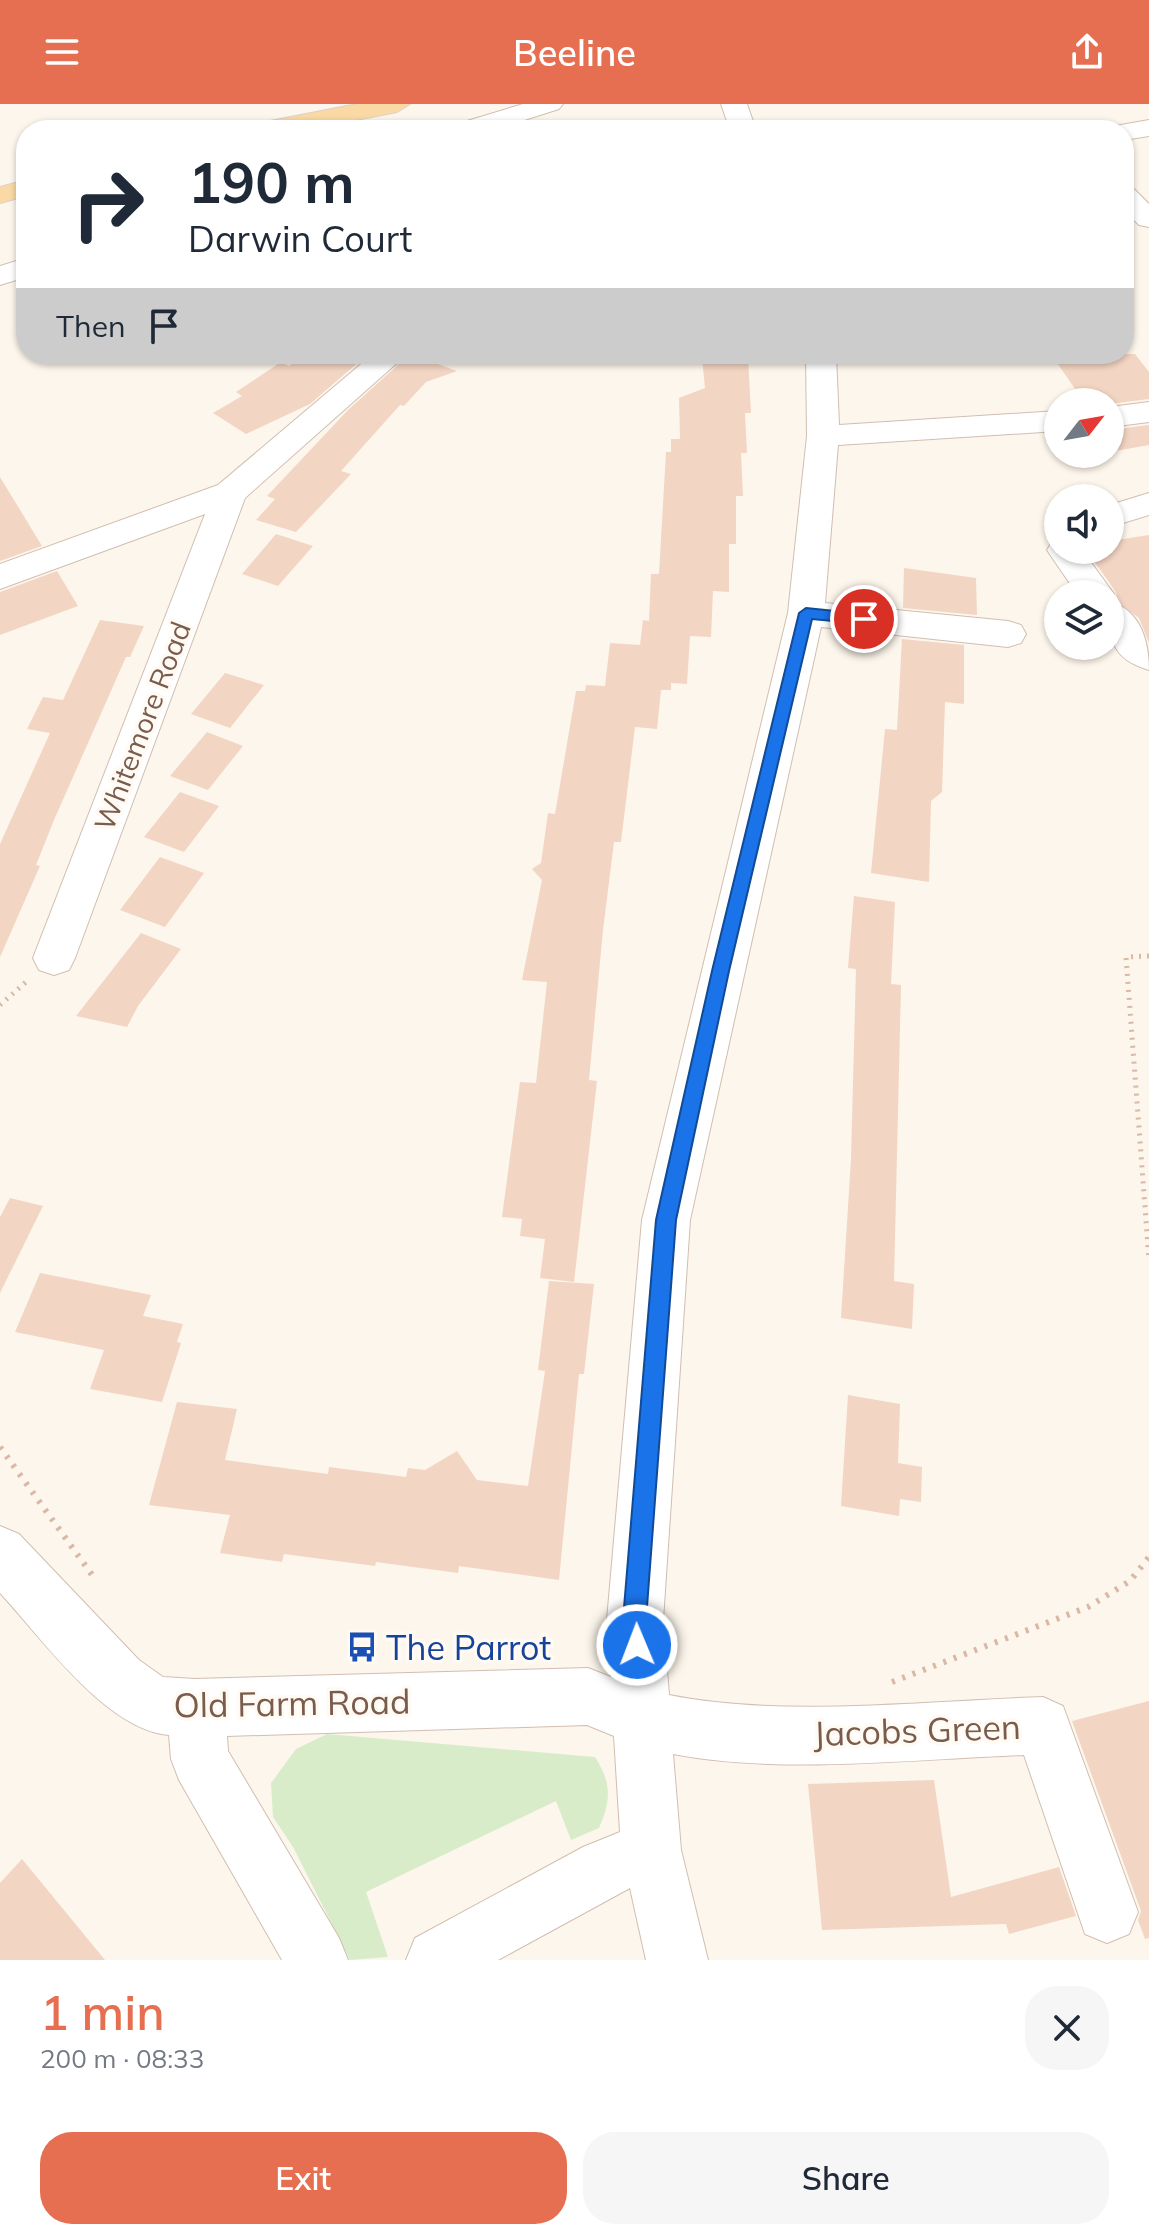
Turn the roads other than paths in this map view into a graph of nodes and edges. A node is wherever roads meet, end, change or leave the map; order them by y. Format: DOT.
graph roads {
  1 [pos="397,104"];
  2 [pos="550,104"];
  3 [pos="1144,104"];
  4 [pos="1149,110"];
  5 [pos="316,120"];
  6 [pos="498,120"];
  7 [pos="1134,205"];
  8 [pos="1149,219"];
  9 [pos="380,364"];
  10 [pos="821,364"];
  11 [pos="1149,412"];
  12 [pos="1124,415"];
  13 [pos="1044,422"];
  14 [pos="823,436"];
  15 [pos="230,493"];
  16 [pos="1149,504"];
  17 [pos="1124,512"];
  18 [pos="0,577"];
  19 [pos="806,613"];
  20 [pos="1008,634"];
  21 [pos="1124,634"];
  22 [pos="1149,657"];
  23 [pos="54,958"];
  24 [pos="0,1553"];
  25 [pos="195,1708"];
  26 [pos="642,1719"];
  27 [pos="651,1850"];
  28 [pos="1107,1912"];
  29 [pos="317,1960"];
  30 [pos="437,1960"];
  31 [pos="677,1960"];
  1 -- 5 [label="main road"];
  2 -- 6 [label="street"];
  3 -- 4 [label="street"];
  7 -- 8 [label="street"];
  9 -- 15 [label="street, Whitemore Road"];
  10 -- 14 [label="street"];
  11 -- 12 [label="street"];
  13 -- 14 [label="street"];
  14 -- 19 [label="street"];
  15 -- 18 [label="street, Whitemore Road"];
  15 -- 23 [label="street, Whitemore Road"];
  16 -- 17 [label="street"];
  19 -- 20 [label="street"];
  19 -- 26 [label="street"];
  21 -- 22 [label="street"];
  24 -- 25 [label="street, Old Farm Road"];
  25 -- 26 [label="street, Old Farm Road"];
  25 -- 29 [label="street"];
  26 -- 27 [label="street"];
  26 -- 28 [label="street, Jacobs Green"];
  27 -- 30 [label="street"];
  27 -- 31 [label="street"];
}
